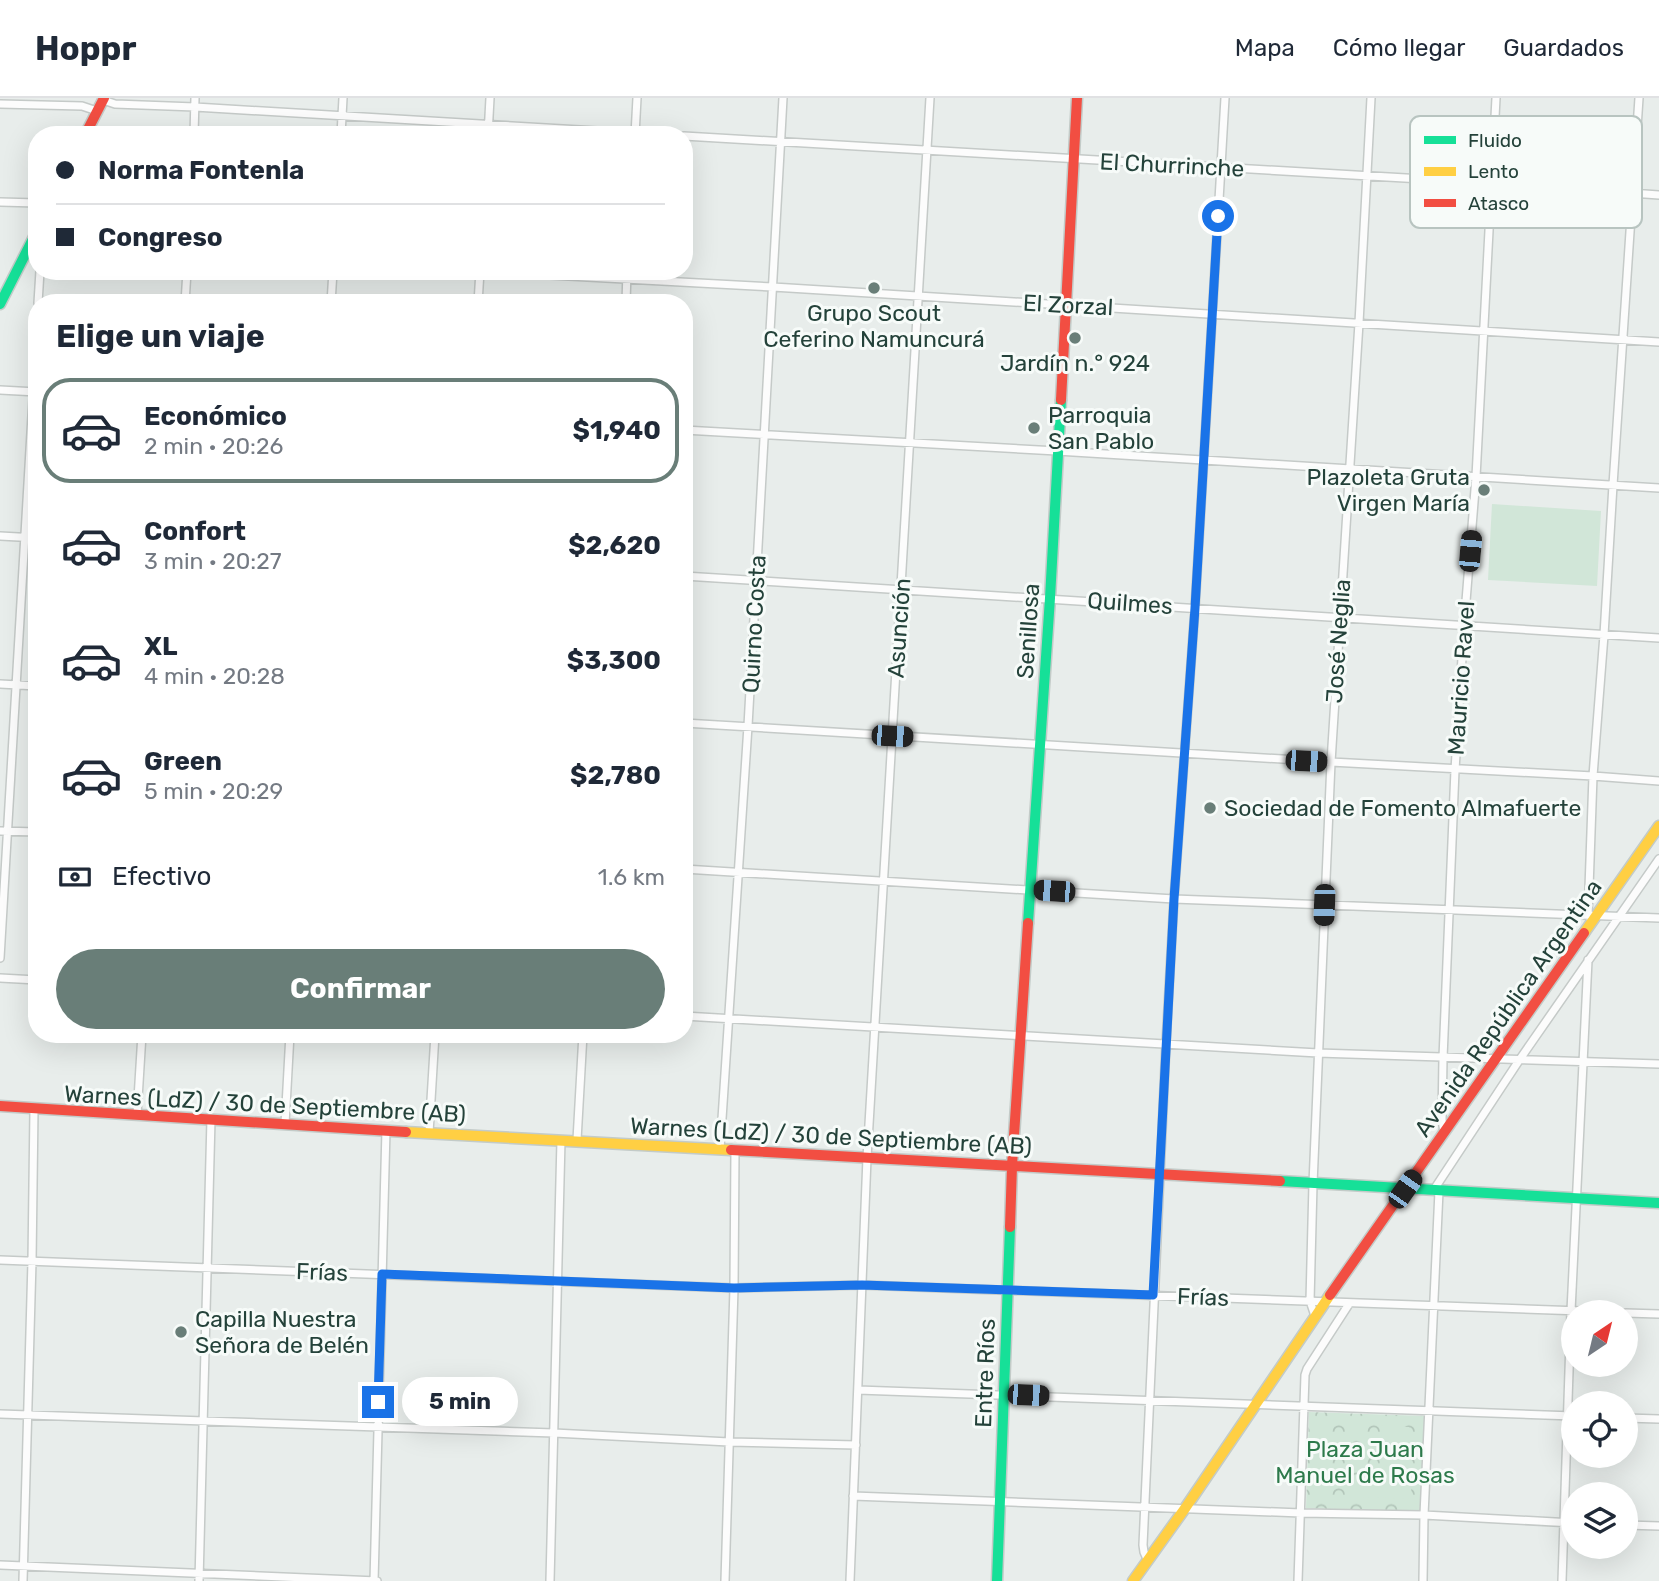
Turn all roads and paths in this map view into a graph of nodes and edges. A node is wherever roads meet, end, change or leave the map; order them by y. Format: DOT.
graph roads {
  1 [pos="343,98"];
  2 [pos="490,98"];
  3 [pos="637,98"];
  4 [pos="783,98"];
  5 [pos="930,98"];
  6 [pos="1077,98"];
  7 [pos="1225,98"];
  8 [pos="1371,98"];
  9 [pos="1496,98"];
  10 [pos="1639,98"];
  11 [pos="103,99"];
  12 [pos="195,102"];
  13 [pos="0,104"];
  14 [pos="97,111"];
  15 [pos="342,116"];
  16 [pos="1495,116"];
  17 [pos="1638,116"];
  18 [pos="488,124"];
  19 [pos="90,126"];
  20 [pos="194,126"];
  21 [pos="341,126"];
  22 [pos="517,126"];
  23 [pos="635,126"];
  24 [pos="693,136"];
  25 [pos="781,141"];
  26 [pos="926,150"];
  27 [pos="1073,159"];
  28 [pos="1221,168"];
  29 [pos="1367,176"];
  30 [pos="1410,178"];
  31 [pos="0,202"];
  32 [pos="28,203"];
  33 [pos="1489,228"];
  34 [pos="1631,228"];
  35 [pos="28,251"];
  36 [pos="680,280"];
  37 [pos="773,287"];
  38 [pos="918,297"];
  39 [pos="0,304"];
  40 [pos="1065,305"];
  41 [pos="1212,314"];
  42 [pos="1359,323"];
  43 [pos="1483,330"];
  44 [pos="1623,340"];
  45 [pos="1659,342"];
  46 [pos="0,390"];
  47 [pos="28,392"];
  48 [pos="693,430"];
  49 [pos="765,434"];
  50 [pos="910,443"];
  51 [pos="1057,451"];
  52 [pos="1203,461"];
  53 [pos="1349,470"];
  54 [pos="1476,477"];
  55 [pos="1613,485"];
  56 [pos="1659,488"];
  57 [pos="28,494"];
  58 [pos="0,536"];
  59 [pos="25,538"];
  60 [pos="693,576"];
  61 [pos="756,580"];
  62 [pos="901,590"];
  63 [pos="1049,598"];
  64 [pos="1195,608"];
  65 [pos="1340,617"];
  66 [pos="1464,626"];
  67 [pos="1604,635"];
  68 [pos="1659,638"];
  69 [pos="0,684"];
  70 [pos="15,685"];
  71 [pos="28,686"];
  72 [pos="693,723"];
  73 [pos="748,726"];
  74 [pos="892,736"];
  75 [pos="1040,744"];
  76 [pos="1185,754"];
  77 [pos="1331,762"];
  78 [pos="1455,770"];
  79 [pos="1593,776"];
  80 [pos="1659,781"];
  81 [pos="1659,825"];
  82 [pos="3,831"];
  83 [pos="28,832"];
  84 [pos="1659,859"];
  85 [pos="693,870"];
  86 [pos="738,872"];
  87 [pos="884,881"];
  88 [pos="1030,889"];
  89 [pos="1174,899"];
  90 [pos="1324,905"];
  91 [pos="1450,910"];
  92 [pos="1592,916"];
  93 [pos="1619,917"];
  94 [pos="1659,918"];
  95 [pos="0,958"];
  96 [pos="1588,960"];
  97 [pos="0,978"];
  98 [pos="28,980"];
  99 [pos="693,1017"];
  100 [pos="729,1019"];
  101 [pos="874,1027"];
  102 [pos="1021,1035"];
  103 [pos="141,1043"];
  104 [pos="290,1043"];
  105 [pos="434,1043"];
  106 [pos="582,1043"];
  107 [pos="1166,1044"];
  108 [pos="1318,1053"];
  109 [pos="1443,1058"];
  110 [pos="1496,1059"];
  111 [pos="1520,1059"];
  112 [pos="1583,1062"];
  113 [pos="1659,1064"];
  114 [pos="0,1106"];
  115 [pos="34,1109"];
  116 [pos="137,1115"];
  117 [pos="211,1119"];
  118 [pos="285,1124"];
  119 [pos="386,1130"];
  120 [pos="429,1133"];
  121 [pos="1444,1133"];
  122 [pos="561,1140"];
  123 [pos="577,1140"];
  124 [pos="720,1149"];
  125 [pos="735,1150"];
  126 [pos="867,1158"];
  127 [pos="1012,1167"];
  128 [pos="1159,1175"];
  129 [pos="1313,1184"];
  130 [pos="1405,1189"];
  131 [pos="1436,1191"];
  132 [pos="1577,1198"];
  133 [pos="1659,1203"];
  134 [pos="0,1260"];
  135 [pos="32,1261"];
  136 [pos="206,1267"];
  137 [pos="382,1274"];
  138 [pos="557,1280"];
  139 [pos="862,1285"];
  140 [pos="734,1288"];
  141 [pos="1007,1290"];
  142 [pos="1153,1295"];
  143 [pos="1572,1300"];
  144 [pos="1310,1301"];
  145 [pos="1325,1302"];
  146 [pos="1349,1304"];
  147 [pos="1433,1307"];
  148 [pos="1561,1311"];
  149 [pos="1638,1313"];
  150 [pos="1659,1314"];
  151 [pos="1315,1316"];
  152 [pos="858,1390"];
  153 [pos="1004,1394"];
  154 [pos="1150,1401"];
  155 [pos="1255,1404"];
  156 [pos="1305,1406"];
  157 [pos="1429,1412"];
  158 [pos="0,1414"];
  159 [pos="26,1415"];
  160 [pos="1561,1416"];
  161 [pos="1638,1418"];
  162 [pos="1659,1419"];
  163 [pos="203,1420"];
  164 [pos="377,1427"];
  165 [pos="554,1433"];
  166 [pos="729,1442"];
  167 [pos="856,1445"];
  168 [pos="853,1496"];
  169 [pos="999,1501"];
  170 [pos="1145,1506"];
  171 [pos="1186,1507"];
  172 [pos="1301,1513"];
  173 [pos="1424,1515"];
  174 [pos="1561,1522"];
  175 [pos="1638,1525"];
  176 [pos="1659,1526"];
  177 [pos="1563,1559"];
  178 [pos="1148,1561"];
  179 [pos="0,1565"];
  180 [pos="24,1566"];
  181 [pos="199,1577"];
  182 [pos="23,1581"];
  183 [pos="375,1581"];
  184 [pos="550,1581"];
  185 [pos="725,1581"];
  186 [pos="850,1581"];
  187 [pos="997,1581"];
  188 [pos="1133,1581"];
  189 [pos="1298,1581"];
  190 [pos="1423,1581"];
  191 [pos="1562,1581"];
  1 -- 15 [label="street"];
  2 -- 18 [label="street"];
  3 -- 23 [label="street"];
  4 -- 25 [label="street, Quirno Costa"];
  5 -- 26 [label="street, Asunción"];
  6 -- 27 [label="street, Senillosa"];
  7 -- 28 [label="street"];
  8 -- 29 [label="street, José Neglia"];
  9 -- 16 [label="street, Mauricio Ravel"];
  10 -- 17 [label="street"];
  11 -- 12 [label="street"];
  11 -- 14 [label="street"];
  12 -- 15 [label="street"];
  12 -- 20 [label="street"];
  13 -- 14 [label="street"];
  14 -- 19 [label="street"];
  15 -- 18 [label="street"];
  15 -- 21 [label="street"];
  18 -- 22 [label="street"];
  24 -- 25 [label="street, El Churrinche"];
  25 -- 26 [label="street, El Churrinche"];
  25 -- 37 [label="street, Quirno Costa"];
  26 -- 27 [label="street, El Churrinche"];
  26 -- 38 [label="street, Asunción"];
  27 -- 28 [label="street, El Churrinche"];
  27 -- 40 [label="street, Senillosa"];
  28 -- 29 [label="street, El Churrinche"];
  28 -- 41 [label="street"];
  29 -- 30 [label="street, El Churrinche"];
  29 -- 42 [label="street, José Neglia"];
  31 -- 32 [label="street"];
  33 -- 43 [label="street, Mauricio Ravel"];
  34 -- 44 [label="street"];
  35 -- 39 [label="street"];
  36 -- 37 [label="street, El Zorzal"];
  37 -- 38 [label="street, El Zorzal"];
  37 -- 49 [label="street, Quirno Costa"];
  38 -- 40 [label="street, El Zorzal"];
  38 -- 50 [label="street, Asunción"];
  40 -- 41 [label="street, El Zorzal"];
  40 -- 51 [label="street, Senillosa"];
  41 -- 42 [label="street, El Zorzal"];
  41 -- 52 [label="street"];
  42 -- 43 [label="street, El Zorzal"];
  42 -- 53 [label="street, José Neglia"];
  43 -- 44 [label="street, El Zorzal"];
  43 -- 54 [label="street, Mauricio Ravel"];
  44 -- 45 [label="street, El Zorzal"];
  44 -- 55 [label="street"];
  46 -- 47 [label="street"];
  48 -- 49 [label="street"];
  49 -- 50 [label="street"];
  49 -- 61 [label="street, Quirno Costa"];
  50 -- 51 [label="street"];
  50 -- 62 [label="street, Asunción"];
  51 -- 52 [label="street"];
  51 -- 63 [label="street, Senillosa"];
  52 -- 53 [label="street"];
  52 -- 64 [label="street"];
  53 -- 54 [label="street"];
  53 -- 65 [label="street, José Neglia"];
  54 -- 55 [label="street"];
  54 -- 66 [label="street, Mauricio Ravel"];
  55 -- 56 [label="street"];
  55 -- 67 [label="street"];
  57 -- 59 [label="street"];
  58 -- 59 [label="street"];
  59 -- 70 [label="street"];
  60 -- 61 [label="street, Quilmes"];
  61 -- 62 [label="street, Quilmes"];
  61 -- 73 [label="street, Quirno Costa"];
  62 -- 63 [label="street, Quilmes"];
  62 -- 74 [label="street, Asunción"];
  63 -- 64 [label="street, Quilmes"];
  63 -- 75 [label="street, Senillosa"];
  64 -- 65 [label="street, Quilmes"];
  64 -- 76 [label="street"];
  65 -- 66 [label="street, Quilmes"];
  65 -- 77 [label="street, José Neglia"];
  66 -- 67 [label="street, Quilmes"];
  66 -- 78 [label="street, Mauricio Ravel"];
  67 -- 68 [label="street, Quilmes"];
  67 -- 79 [label="street"];
  69 -- 70 [label="street"];
  70 -- 71 [label="street"];
  70 -- 82 [label="street"];
  72 -- 73 [label="street"];
  73 -- 74 [label="street"];
  73 -- 86 [label="street, Quirno Costa"];
  74 -- 75 [label="street"];
  74 -- 87 [label="street, Asunción"];
  75 -- 76 [label="street"];
  75 -- 88 [label="street, Senillosa"];
  76 -- 77 [label="street"];
  76 -- 89 [label="street"];
  77 -- 78 [label="street"];
  77 -- 90 [label="street, José Neglia"];
  78 -- 79 [label="street"];
  78 -- 91 [label="street, Mauricio Ravel"];
  79 -- 80 [label="street"];
  79 -- 92 [label="street"];
  81 -- 92 [label="street, Avenida República Argentina"];
  82 -- 83 [label="street"];
  82 -- 95 [label="street"];
  84 -- 93 [label="street, Avenida República Argentina"];
  85 -- 86 [label="street"];
  86 -- 87 [label="street"];
  86 -- 100 [label="street, Quirno Costa"];
  87 -- 88 [label="street"];
  87 -- 101 [label="street, Asunción"];
  88 -- 89 [label="street"];
  88 -- 102 [label="street, Senillosa"];
  89 -- 90 [label="street"];
  89 -- 107 [label="street"];
  90 -- 91 [label="street"];
  90 -- 108 [label="street, José Neglia"];
  91 -- 92 [label="street"];
  91 -- 109 [label="street, Mauricio Ravel"];
  92 -- 93 [label="street"];
  92 -- 110 [label="street, Avenida República Argentina"];
  93 -- 94 [label="street"];
  93 -- 96 [label="street, Avenida República Argentina"];
  96 -- 111 [label="street, Avenida República Argentina"];
  96 -- 112 [label="street"];
  97 -- 98 [label="street"];
  99 -- 100 [label="street"];
  100 -- 101 [label="street"];
  100 -- 124 [label="street, Quirno Costa"];
  101 -- 102 [label="street"];
  101 -- 126 [label="street, Asunción"];
  102 -- 107 [label="street"];
  102 -- 127 [label="street, Senillosa"];
  103 -- 116 [label="street"];
  104 -- 118 [label="street"];
  105 -- 120 [label="street"];
  106 -- 123 [label="street"];
  107 -- 108 [label="street"];
  107 -- 128 [label="street"];
  108 -- 109 [label="street"];
  108 -- 129 [label="street, José Neglia"];
  109 -- 110 [label="street"];
  109 -- 121 [label="street, Mauricio Ravel"];
  110 -- 111 [label="street"];
  110 -- 121 [label="street, Avenida República Argentina"];
  111 -- 112 [label="street"];
  111 -- 131 [label="street, Avenida República Argentina"];
  112 -- 113 [label="street"];
  112 -- 132 [label="street"];
  114 -- 115 [label="street, Warnes (LdZ) / 30 de Septiembre (AB)"];
  115 -- 116 [label="street, Warnes (LdZ) / 30 de Septiembre (AB)"];
  115 -- 135 [label="street"];
  116 -- 117 [label="street, Warnes (LdZ) / 30 de Septiembre (AB)"];
  117 -- 118 [label="street, Warnes (LdZ) / 30 de Septiembre (AB)"];
  117 -- 136 [label="street"];
  118 -- 119 [label="street, Warnes (LdZ) / 30 de Septiembre (AB)"];
  119 -- 120 [label="street, Warnes (LdZ) / 30 de Septiembre (AB)"];
  119 -- 137 [label="street"];
  120 -- 122 [label="street, Warnes (LdZ) / 30 de Septiembre (AB)"];
  121 -- 130 [label="street, Avenida República Argentina"];
  122 -- 123 [label="street, Warnes (LdZ) / 30 de Septiembre (AB)"];
  122 -- 138 [label="street"];
  123 -- 124 [label="street, Warnes (LdZ) / 30 de Septiembre (AB)"];
  124 -- 125 [label="street, Warnes (LdZ) / 30 de Septiembre (AB)"];
  125 -- 126 [label="street, Warnes (LdZ) / 30 de Septiembre (AB)"];
  125 -- 140 [label="street"];
  126 -- 127 [label="street, Warnes (LdZ) / 30 de Septiembre (AB)"];
  126 -- 139 [label="street, Asunción"];
  127 -- 128 [label="street, Warnes (LdZ) / 30 de Septiembre (AB)"];
  127 -- 141 [label="street, Entre Ríos"];
  128 -- 129 [label="street, Warnes (LdZ) / 30 de Septiembre (AB)"];
  128 -- 142 [label="street"];
  129 -- 130 [label="street, Warnes (LdZ) / 30 de Septiembre (AB)"];
  129 -- 144 [label="street, José Neglia"];
  130 -- 131 [label="street, Warnes (LdZ) / 30 de Septiembre (AB)"];
  130 -- 145 [label="street, Avenida República Argentina"];
  131 -- 132 [label="street, Warnes (LdZ) / 30 de Septiembre (AB)"];
  131 -- 147 [label="street"];
  132 -- 133 [label="street, Warnes (LdZ) / 30 de Septiembre (AB)"];
  132 -- 143 [label="street"];
  134 -- 135 [label="street, Frías"];
  135 -- 136 [label="street, Frías"];
  135 -- 159 [label="street"];
  136 -- 137 [label="street, Frías"];
  136 -- 163 [label="street"];
  137 -- 138 [label="street, Frías"];
  137 -- 164 [label="street"];
  138 -- 140 [label="street, Frías"];
  138 -- 165 [label="street"];
  139 -- 140 [label="street, Frías"];
  139 -- 141 [label="street, Frías"];
  139 -- 152 [label="street, Asunción"];
  140 -- 166 [label="street"];
  141 -- 142 [label="street, Frías"];
  141 -- 153 [label="street, Entre Ríos"];
  142 -- 144 [label="street, Frías"];
  142 -- 154 [label="street"];
  144 -- 145 [label="street, Frías"];
  144 -- 151 [label="street"];
  145 -- 146 [label="street, Frías"];
  145 -- 151 [label="street, Avenida República Argentina"];
  146 -- 147 [label="street, Frías"];
  146 -- 156 [label="street"];
  147 -- 148 [label="street, Frías"];
  147 -- 157 [label="street"];
  149 -- 150 [label="street"];
  151 -- 155 [label="street, Avenida República Argentina"];
  152 -- 153 [label="street"];
  152 -- 167 [label="street, Asunción"];
  153 -- 154 [label="street"];
  153 -- 169 [label="street, Entre Ríos"];
  154 -- 155 [label="street"];
  154 -- 170 [label="street"];
  155 -- 156 [label="street"];
  155 -- 171 [label="street, Avenida República Argentina"];
  156 -- 157 [label="street"];
  156 -- 172 [label="street"];
  157 -- 160 [label="street"];
  157 -- 173 [label="street"];
  158 -- 159 [label="street"];
  159 -- 163 [label="street"];
  159 -- 180 [label="street"];
  161 -- 162 [label="street"];
  163 -- 164 [label="street"];
  163 -- 181 [label="street"];
  164 -- 165 [label="street"];
  164 -- 183 [label="street"];
  165 -- 166 [label="street"];
  165 -- 184 [label="street"];
  166 -- 167 [label="street"];
  166 -- 185 [label="street"];
  167 -- 168 [label="street, Asunción"];
  168 -- 169 [label="street"];
  168 -- 186 [label="street, Asunción"];
  169 -- 170 [label="street"];
  169 -- 187 [label="street, Entre Ríos"];
  170 -- 171 [label="street"];
  170 -- 178 [label="street"];
  171 -- 172 [label="street"];
  171 -- 178 [label="street, Avenida República Argentina"];
  172 -- 173 [label="street"];
  172 -- 189 [label="street"];
  173 -- 174 [label="street"];
  173 -- 190 [label="street"];
  175 -- 176 [label="street"];
  177 -- 191 [label="street"];
  178 -- 188 [label="street, Avenida República Argentina"];
  179 -- 180 [label="street"];
  180 -- 181 [label="street"];
  180 -- 182 [label="street"];
  181 -- 183 [label="street"];
}
